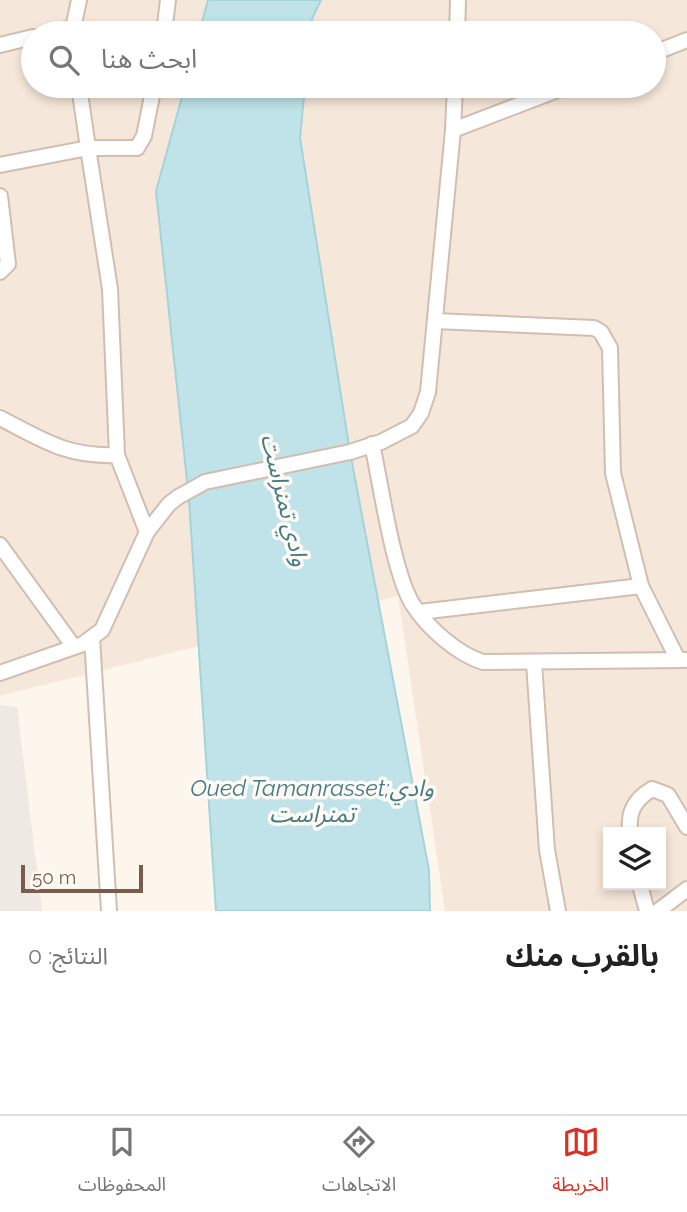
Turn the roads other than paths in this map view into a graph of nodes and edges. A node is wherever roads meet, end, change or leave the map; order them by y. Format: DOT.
graph roads {
  1 [pos="79,0"];
  2 [pos="168,0"];
  3 [pos="458,0"];
  4 [pos="74,21"];
  5 [pos="165,21"];
  6 [pos="457,21"];
  7 [pos="21,40"];
  8 [pos="687,40"];
  9 [pos="0,44"];
  10 [pos="666,48"];
  11 [pos="81,98"];
  12 [pos="152,98"];
  13 [pos="454,98"];
  14 [pos="537,98"];
  15 [pos="453,130"];
  16 [pos="88,148"];
  17 [pos="0,164"];
  18 [pos="0,196"];
  19 [pos="0,272"];
  20 [pos="435,321"];
  21 [pos="0,418"];
  22 [pos="372,444"];
  23 [pos="117,455"];
  24 [pos="147,532"];
  25 [pos="0,545"];
  26 [pos="641,586"];
  27 [pos="419,612"];
  28 [pos="92,638"];
  29 [pos="74,648"];
  30 [pos="685,661"];
  31 [pos="534,663"];
  32 [pos="0,673"];
  33 [pos="630,827"];
  34 [pos="687,827"];
  35 [pos="641,890"];
  36 [pos="687,890"];
  37 [pos="670,906"];
  38 [pos="109,911"];
  39 [pos="558,911"];
  40 [pos="647,911"];
  41 [pos="658,911"];
  1 -- 4 [label="street"];
  2 -- 5 [label="street"];
  3 -- 6 [label="street"];
  7 -- 9 [label="street"];
  8 -- 10 [label="street"];
  11 -- 16 [label="street"];
  12 -- 16 [label="street"];
  13 -- 15 [label="street"];
  14 -- 15 [label="street"];
  15 -- 20 [label="street"];
  16 -- 17 [label="street"];
  16 -- 23 [label="street"];
  18 -- 19 [label="street"];
  20 -- 22 [label="street"];
  20 -- 26 [label="street"];
  21 -- 23 [label="street"];
  22 -- 24 [label="street"];
  22 -- 27 [label="street"];
  23 -- 24 [label="street"];
  24 -- 28 [label="street"];
  25 -- 29 [label="street"];
  26 -- 27 [label="street"];
  26 -- 30 [label="street"];
  27 -- 31 [label="street"];
  28 -- 29 [label="street"];
  28 -- 38 [label="street"];
  29 -- 32 [label="street"];
  30 -- 31 [label="street"];
  31 -- 39 [label="street"];
  33 -- 34 [label="street"];
  35 -- 40 [label="street"];
  36 -- 37 [label="street"];
  37 -- 41 [label="street"];
}
